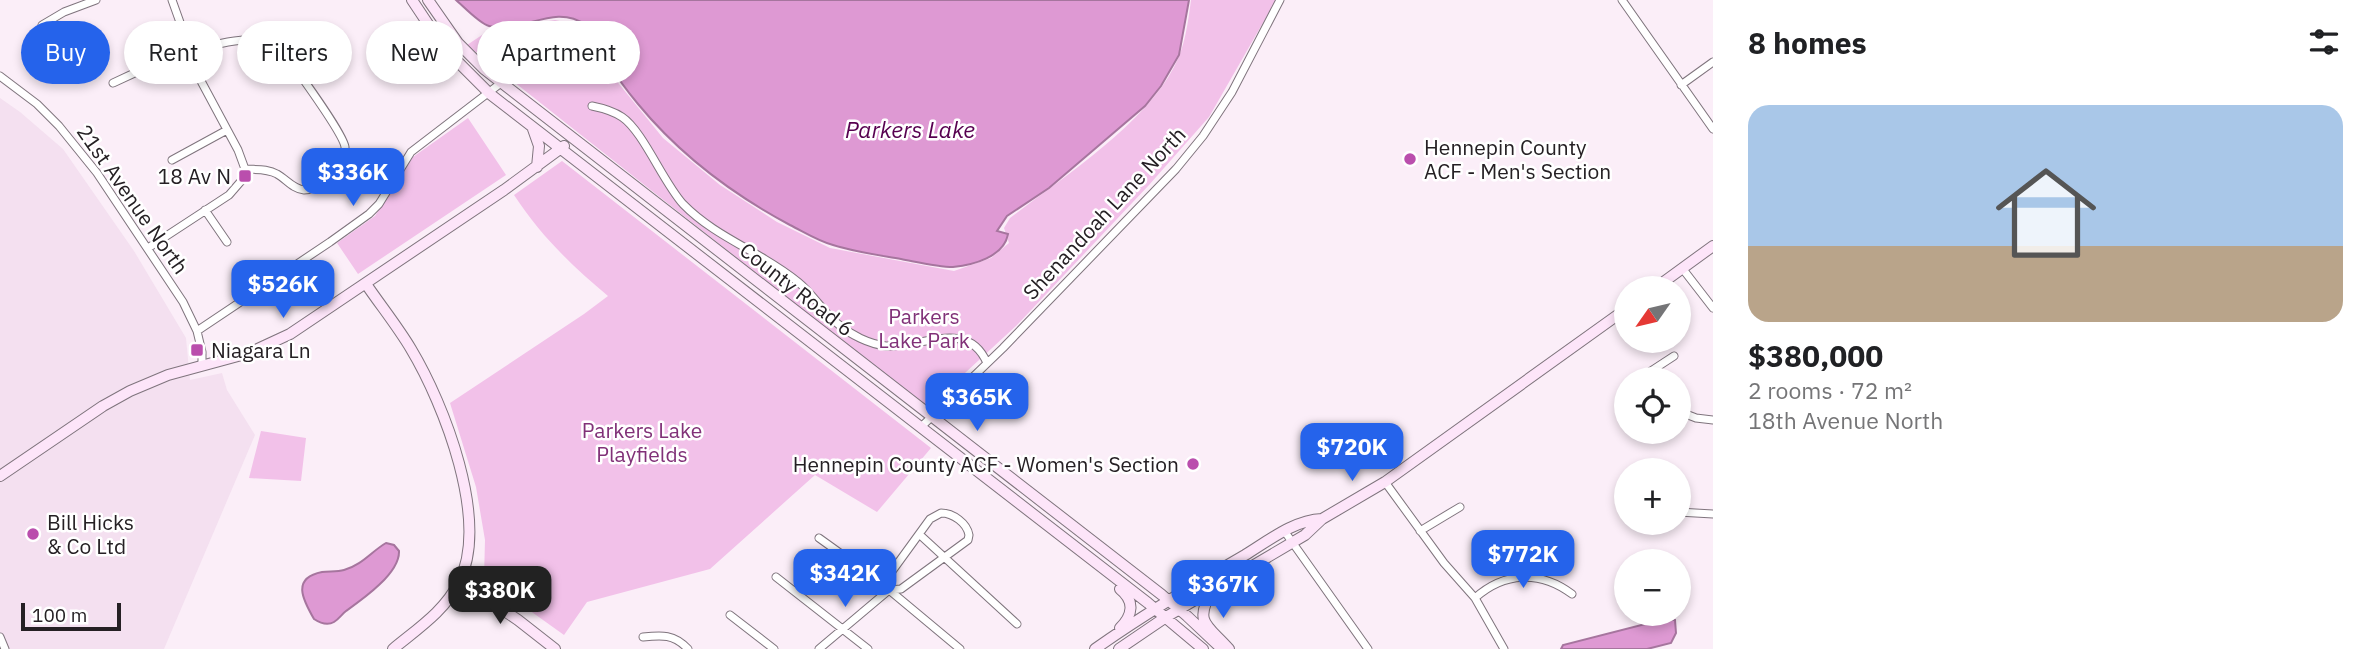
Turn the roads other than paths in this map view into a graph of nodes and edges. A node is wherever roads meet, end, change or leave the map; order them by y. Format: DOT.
graph roads {
  1 [pos="96,0"];
  2 [pos="172,0"];
  3 [pos="412,0"];
  4 [pos="428,0"];
  5 [pos="1280,0"];
  6 [pos="1622,0"];
  7 [pos="49,21"];
  8 [pos="180,21"];
  9 [pos="223,43"];
  10 [pos="477,62"];
  11 [pos="1713,62"];
  12 [pos="0,76"];
  13 [pos="124,78"];
  14 [pos="113,83"];
  15 [pos="203,84"];
  16 [pos="500,84"];
  17 [pos="502,84"];
  18 [pos="1681,85"];
  19 [pos="490,94"];
  20 [pos="592,106"];
  21 [pos="532,126"];
  22 [pos="1713,129"];
  23 [pos="227,130"];
  24 [pos="571,139"];
  25 [pos="561,149"];
  26 [pos="172,160"];
  27 [pos="537,167"];
  28 [pos="245,169"];
  29 [pos="205,210"];
  30 [pos="227,242"];
  31 [pos="1713,246"];
  32 [pos="148,248"];
  33 [pos="1682,268"];
  34 [pos="1671,276"];
  35 [pos="366,284"];
  36 [pos="1713,308"];
  37 [pos="1614,318"];
  38 [pos="197,331"];
  39 [pos="1674,356"];
  40 [pos="987,363"];
  41 [pos="202,366"];
  42 [pos="1657,367"];
  43 [pos="1691,416"];
  44 [pos="931,417"];
  45 [pos="1713,420"];
  46 [pos="921,427"];
  47 [pos="0,476"];
  48 [pos="1385,482"];
  49 [pos="1460,507"];
  50 [pos="1691,513"];
  51 [pos="1713,514"];
  52 [pos="1322,519"];
  53 [pos="1420,531"];
  54 [pos="1285,532"];
  55 [pos="919,534"];
  56 [pos="819,538"];
  57 [pos="1292,543"];
  58 [pos="1073,544"];
  59 [pos="946,557"];
  60 [pos="776,577"];
  61 [pos="460,581"];
  62 [pos="1213,589"];
  63 [pos="889,590"];
  64 [pos="1572,594"];
  65 [pos="1475,598"];
  66 [pos="1168,600"];
  67 [pos="1155,608"];
  68 [pos="1180,610"];
  69 [pos="730,615"];
  70 [pos="1166,617"];
  71 [pos="1017,624"];
  72 [pos="844,628"];
  73 [pos="0,637"];
  74 [pos="643,637"];
  75 [pos="1108,640"];
  76 [pos="5,649"];
  77 [pos="393,649"];
  78 [pos="555,649"];
  79 [pos="688,649"];
  80 [pos="774,649"];
  81 [pos="819,649"];
  82 [pos="868,649"];
  83 [pos="960,649"];
  84 [pos="1095,649"];
  85 [pos="1119,649"];
  86 [pos="1203,649"];
  87 [pos="1222,649"];
  88 [pos="1229,649"];
  89 [pos="1368,649"];
  90 [pos="1504,649"];
  1 -- 7 [label="street"];
  2 -- 8 [label="street"];
  3 -- 19 [label="main road, County Road 6"];
  4 -- 10 [label="main road, County Road 6"];
  5 -- 40 [label="street, Shenandoah Lane North"];
  6 -- 18 [label="street"];
  9 -- 28 [label="street"];
  11 -- 18 [label="street"];
  12 -- 32 [label="street, 21st Avenue North"];
  13 -- 14 [label="street"];
  15 -- 23 [label="street"];
  16 -- 19 [label="street"];
  17 -- 24 [label="main road, County Road 6"];
  18 -- 22 [label="street"];
  19 -- 21 [label="main road, County Road 6"];
  19 -- 38 [label="street"];
  20 -- 40 [label="street"];
  21 -- 25 [label="main road, County Road 6"];
  21 -- 27 [label="main road"];
  23 -- 26 [label="street"];
  23 -- 28 [label="street"];
  24 -- 25 [label="main road"];
  24 -- 44 [label="main road, County Road 6"];
  25 -- 27 [label="main road"];
  25 -- 46 [label="main road, County Road 6"];
  27 -- 35 [label="main road"];
  28 -- 29 [label="street"];
  29 -- 30 [label="street"];
  29 -- 32 [label="street"];
  31 -- 33 [label="main road"];
  32 -- 38 [label="street, 21st Avenue North"];
  33 -- 34 [label="main road"];
  33 -- 36 [label="street"];
  35 -- 41 [label="main road"];
  35 -- 61 [label="main road"];
  37 -- 48 [label="main road"];
  38 -- 41 [label="street, 21st Avenue North"];
  39 -- 42 [label="street"];
  40 -- 44 [label="street, Shenandoah Lane North"];
  41 -- 47 [label="main road"];
  43 -- 45 [label="street"];
  44 -- 46 [label="street, Shenandoah Lane North"];
  44 -- 66 [label="main road, County Road 6"];
  46 -- 58 [label="main road, County Road 6"];
  48 -- 52 [label="main road"];
  48 -- 53 [label="street"];
  49 -- 53 [label="street"];
  50 -- 51 [label="street"];
  52 -- 54 [label="main road"];
  52 -- 57 [label="main road"];
  53 -- 65 [label="street"];
  54 -- 57 [label="street"];
  54 -- 66 [label="main road"];
  55 -- 59 [label="street"];
  55 -- 59 [label="street"];
  55 -- 63 [label="street"];
  56 -- 63 [label="street"];
  57 -- 62 [label="main road"];
  57 -- 89 [label="street"];
  58 -- 67 [label="main road, County Road 6"];
  58 -- 75 [label="main road"];
  59 -- 63 [label="street"];
  59 -- 71 [label="street"];
  60 -- 72 [label="street"];
  61 -- 77 [label="main road"];
  61 -- 78 [label="main road"];
  62 -- 68 [label="main road"];
  62 -- 88 [label="main road"];
  63 -- 72 [label="street"];
  63 -- 83 [label="street"];
  64 -- 65 [label="street"];
  65 -- 90 [label="street"];
  66 -- 67 [label="main road"];
  66 -- 68 [label="main road, County Road 6"];
  67 -- 70 [label="main road, County Road 6"];
  67 -- 75 [label="main road"];
  68 -- 70 [label="main road"];
  68 -- 87 [label="main road, County Road 6"];
  69 -- 80 [label="street"];
  70 -- 85 [label="main road"];
  70 -- 86 [label="main road, County Road 6"];
  72 -- 81 [label="street"];
  72 -- 82 [label="street"];
  73 -- 76 [label="street"];
  74 -- 79 [label="street"];
  75 -- 84 [label="main road"];
}
